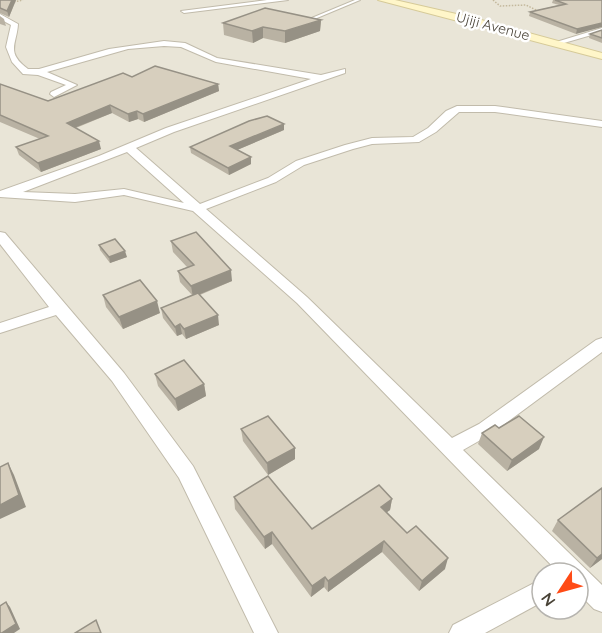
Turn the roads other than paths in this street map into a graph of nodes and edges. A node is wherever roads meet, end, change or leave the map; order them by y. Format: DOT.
graph roads {
  1 [pos="285,0"];
  2 [pos="358,0"];
  3 [pos="383,0"];
  4 [pos="194,1"];
  5 [pos="184,11"];
  6 [pos="0,16"];
  7 [pos="177,18"];
  8 [pos="298,25"];
  9 [pos="602,30"];
  10 [pos="557,43"];
  11 [pos="602,56"];
  12 [pos="342,71"];
  13 [pos="39,72"];
  14 [pos="321,78"];
  15 [pos="54,94"];
  16 [pos="602,124"];
  17 [pos="128,147"];
  18 [pos="2,195"];
  19 [pos="199,208"];
  20 [pos="0,236"];
  21 [pos="58,309"];
  22 [pos="0,328"];
  23 [pos="602,344"];
  24 [pos="450,448"];
  25 [pos="562,561"];
  26 [pos="590,589"];
  27 [pos="530,596"];
  28 [pos="602,601"];
  29 [pos="266,633"];
  30 [pos="461,633"];
  1 -- 5 [label="street"];
  2 -- 8 [label="lane"];
  3 -- 10 [label="main road, Ujiji Avenue"];
  4 -- 5 [label="street"];
  5 -- 7 [label="street"];
  6 -- 13 [label="street"];
  9 -- 10 [label="street"];
  10 -- 11 [label="main road, Ujiji Avenue"];
  12 -- 14 [label="street"];
  13 -- 14 [label="street"];
  13 -- 15 [label="street"];
  14 -- 17 [label="street"];
  16 -- 19 [label="street"];
  17 -- 18 [label="street"];
  17 -- 19 [label="street"];
  18 -- 19 [label="street"];
  19 -- 24 [label="street"];
  20 -- 21 [label="street"];
  21 -- 22 [label="street"];
  21 -- 29 [label="street"];
  23 -- 24 [label="street"];
  24 -- 25 [label="street"];
  26 -- 28 [label="street"];
  27 -- 30 [label="street"];
}
